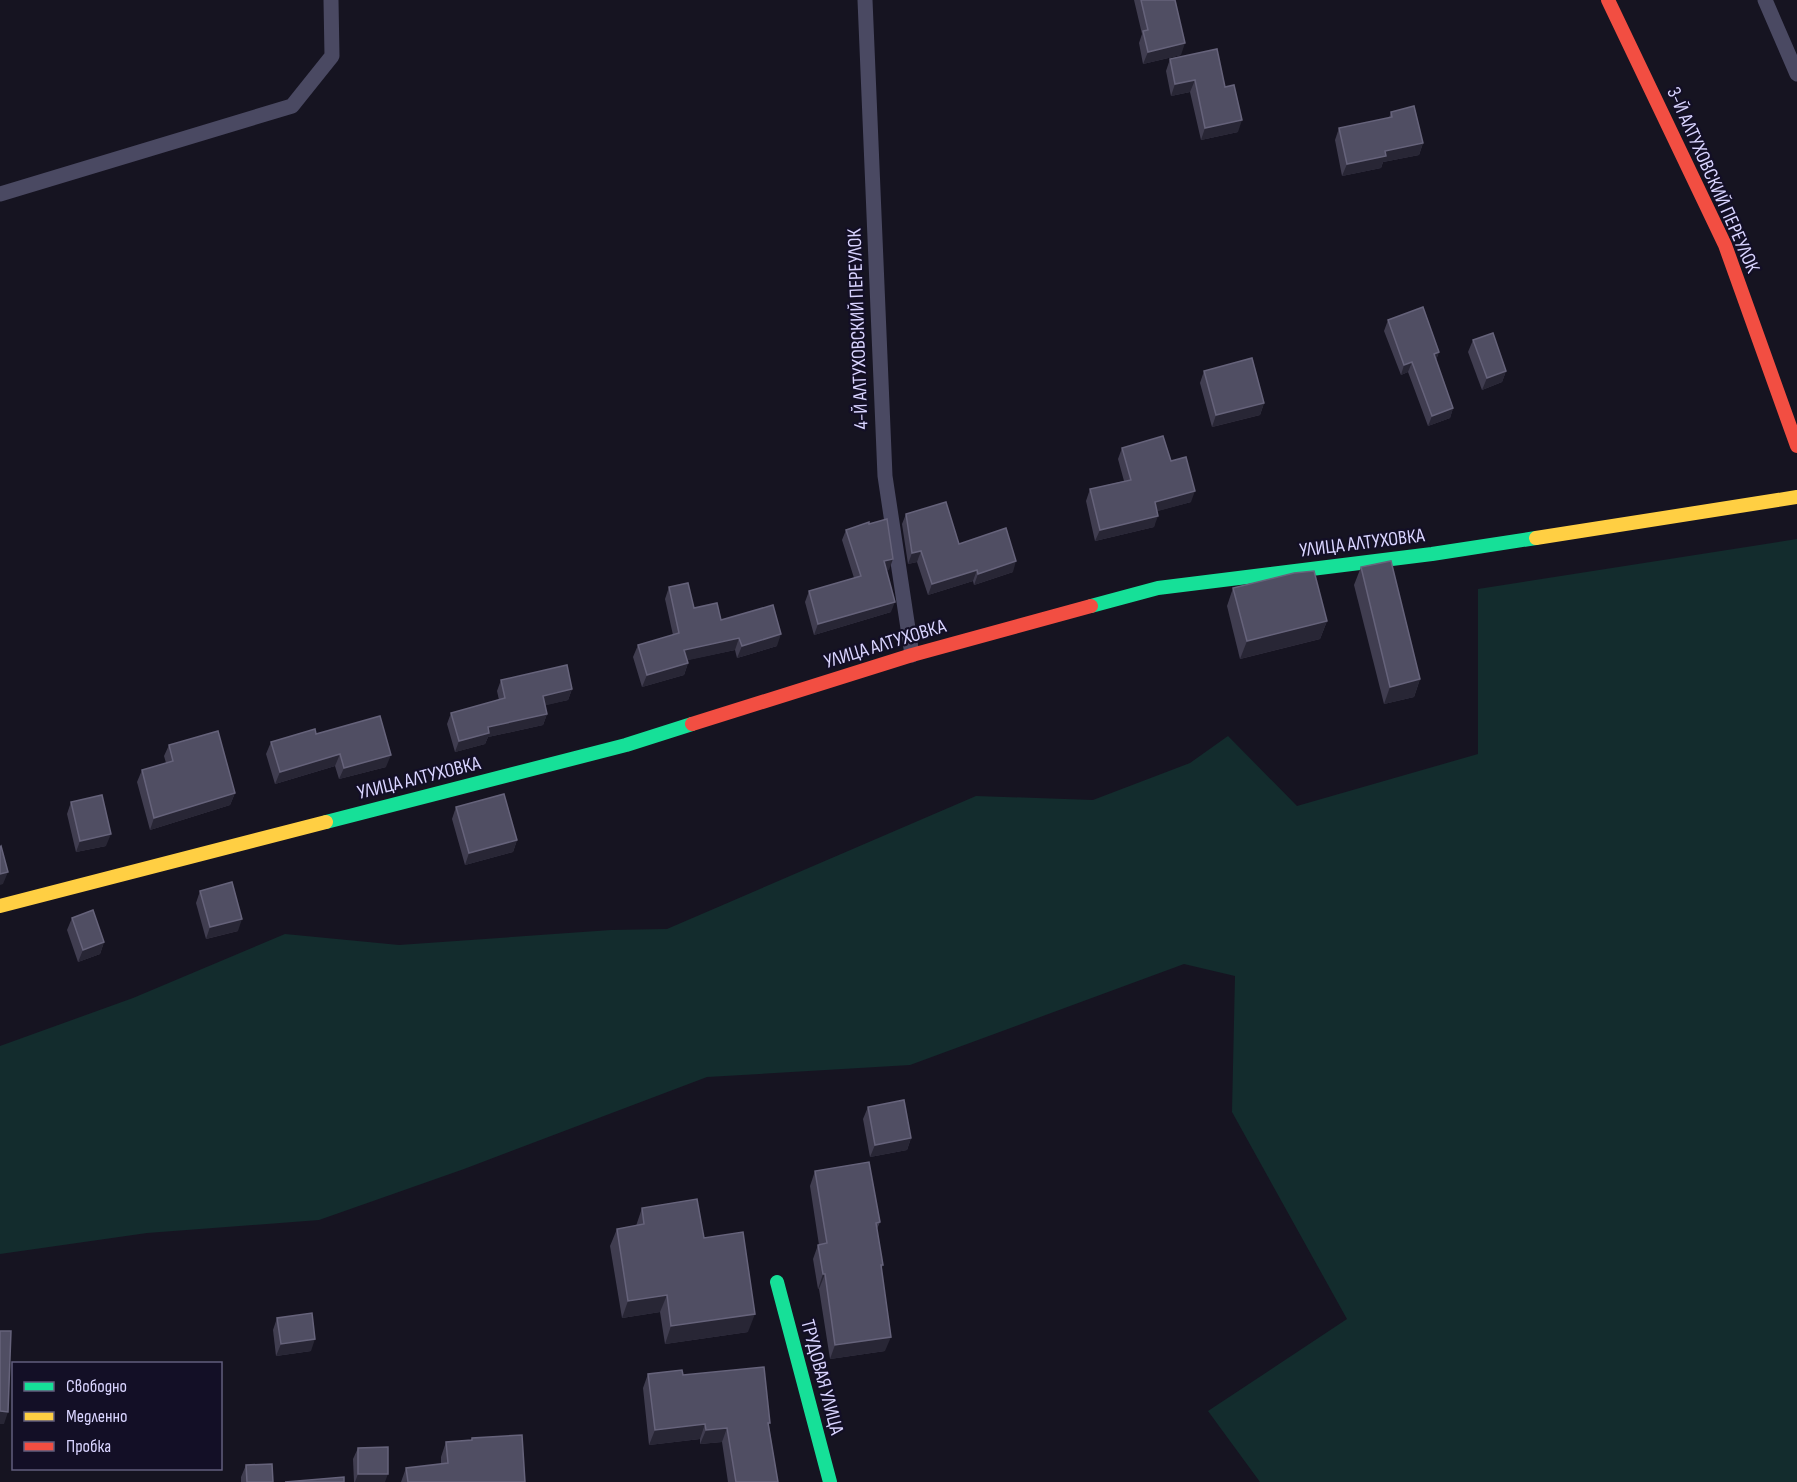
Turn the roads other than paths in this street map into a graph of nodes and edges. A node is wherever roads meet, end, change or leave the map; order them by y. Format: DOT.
graph roads {
  1 [pos="331,0"];
  2 [pos="865,0"];
  3 [pos="1608,0"];
  4 [pos="1765,0"];
  5 [pos="1797,74"];
  6 [pos="0,194"];
  7 [pos="1797,446"];
  8 [pos="1797,497"];
  9 [pos="912,655"];
  10 [pos="0,906"];
  11 [pos="777,1281"];
  12 [pos="830,1482"];
  1 -- 6 [label="lane"];
  2 -- 9 [label="lane, 4-Й АЛТУХОВСКИЙ ПЕРЕУЛОК"];
  3 -- 7 [label="street, 3-Й АЛТУХОВСКИЙ ПЕРЕУЛОК"];
  4 -- 5 [label="lane"];
  8 -- 9 [label="street, УЛИЦА АЛТУХОВКА"];
  9 -- 10 [label="street, УЛИЦА АЛТУХОВКА"];
  11 -- 12 [label="street, ТРУДОВАЯ УЛИЦА"];
}
